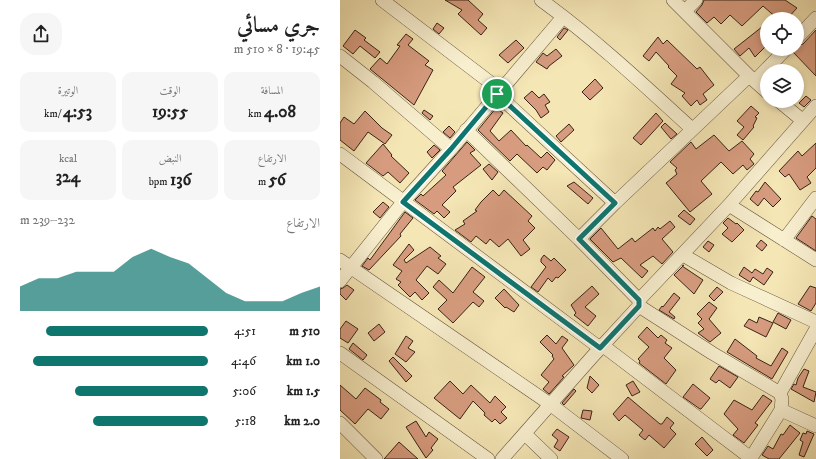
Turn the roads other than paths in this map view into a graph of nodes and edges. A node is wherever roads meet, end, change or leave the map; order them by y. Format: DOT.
graph roads {
  1 [pos="382,0"];
  2 [pos="541,0"];
  3 [pos="673,0"];
  4 [pos="696,0"];
  5 [pos="685,12"];
  6 [pos="563,17"];
  7 [pos="816,18"];
  8 [pos="804,31"];
  9 [pos="340,56"];
  10 [pos="778,56"];
  11 [pos="752,79"];
  12 [pos="760,86"];
  13 [pos="499,92"];
  14 [pos="787,108"];
  15 [pos="816,108"];
  16 [pos="802,120"];
  17 [pos="692,129"];
  18 [pos="466,130"];
  19 [pos="451,149"];
  20 [pos="340,154"];
  21 [pos="816,198"];
  22 [pos="403,202"];
  23 [pos="615,203"];
  24 [pos="729,205"];
  25 [pos="579,239"];
  26 [pos="784,240"];
  27 [pos="683,255"];
  28 [pos="816,260"];
  29 [pos="345,264"];
  30 [pos="340,281"];
  31 [pos="639,303"];
  32 [pos="816,322"];
  33 [pos="816,329"];
  34 [pos="601,346"];
  35 [pos="340,354"];
  36 [pos="780,393"];
  37 [pos="550,404"];
  38 [pos="781,410"];
  39 [pos="340,423"];
  40 [pos="816,426"];
  41 [pos="525,434"];
  42 [pos="376,459"];
  43 [pos="488,459"];
  44 [pos="502,459"];
  45 [pos="552,459"];
  46 [pos="622,459"];
  47 [pos="752,459"];
  1 -- 13 [label="street"];
  2 -- 6 [label="street"];
  3 -- 5 [label="street"];
  4 -- 5 [label="street"];
  5 -- 11 [label="street"];
  6 -- 13 [label="street"];
  6 -- 17 [label="street"];
  7 -- 8 [label="street"];
  9 -- 19 [label="street"];
  10 -- 11 [label="street"];
  11 -- 12 [label="street"];
  11 -- 17 [label="street"];
  13 -- 18 [label="street"];
  13 -- 23 [label="street"];
  14 -- 16 [label="street"];
  15 -- 16 [label="street"];
  16 -- 24 [label="street"];
  17 -- 23 [label="street"];
  18 -- 19 [label="street"];
  18 -- 25 [label="street"];
  19 -- 22 [label="street"];
  20 -- 22 [label="street"];
  21 -- 26 [label="street"];
  22 -- 29 [label="street"];
  22 -- 34 [label="street"];
  23 -- 25 [label="street"];
  24 -- 26 [label="street"];
  24 -- 27 [label="street"];
  25 -- 31 [label="street"];
  26 -- 28 [label="street"];
  27 -- 31 [label="street"];
  27 -- 32 [label="street"];
  29 -- 30 [label="street"];
  29 -- 37 [label="street"];
  31 -- 34 [label="street"];
  31 -- 36 [label="street"];
  33 -- 36 [label="street"];
  34 -- 37 [label="street"];
  34 -- 47 [label="street"];
  35 -- 43 [label="street"];
  36 -- 38 [label="street"];
  37 -- 41 [label="street"];
  37 -- 46 [label="street"];
  38 -- 40 [label="street"];
  38 -- 47 [label="street"];
  39 -- 42 [label="street"];
  41 -- 44 [label="street"];
  41 -- 45 [label="street"];
}
